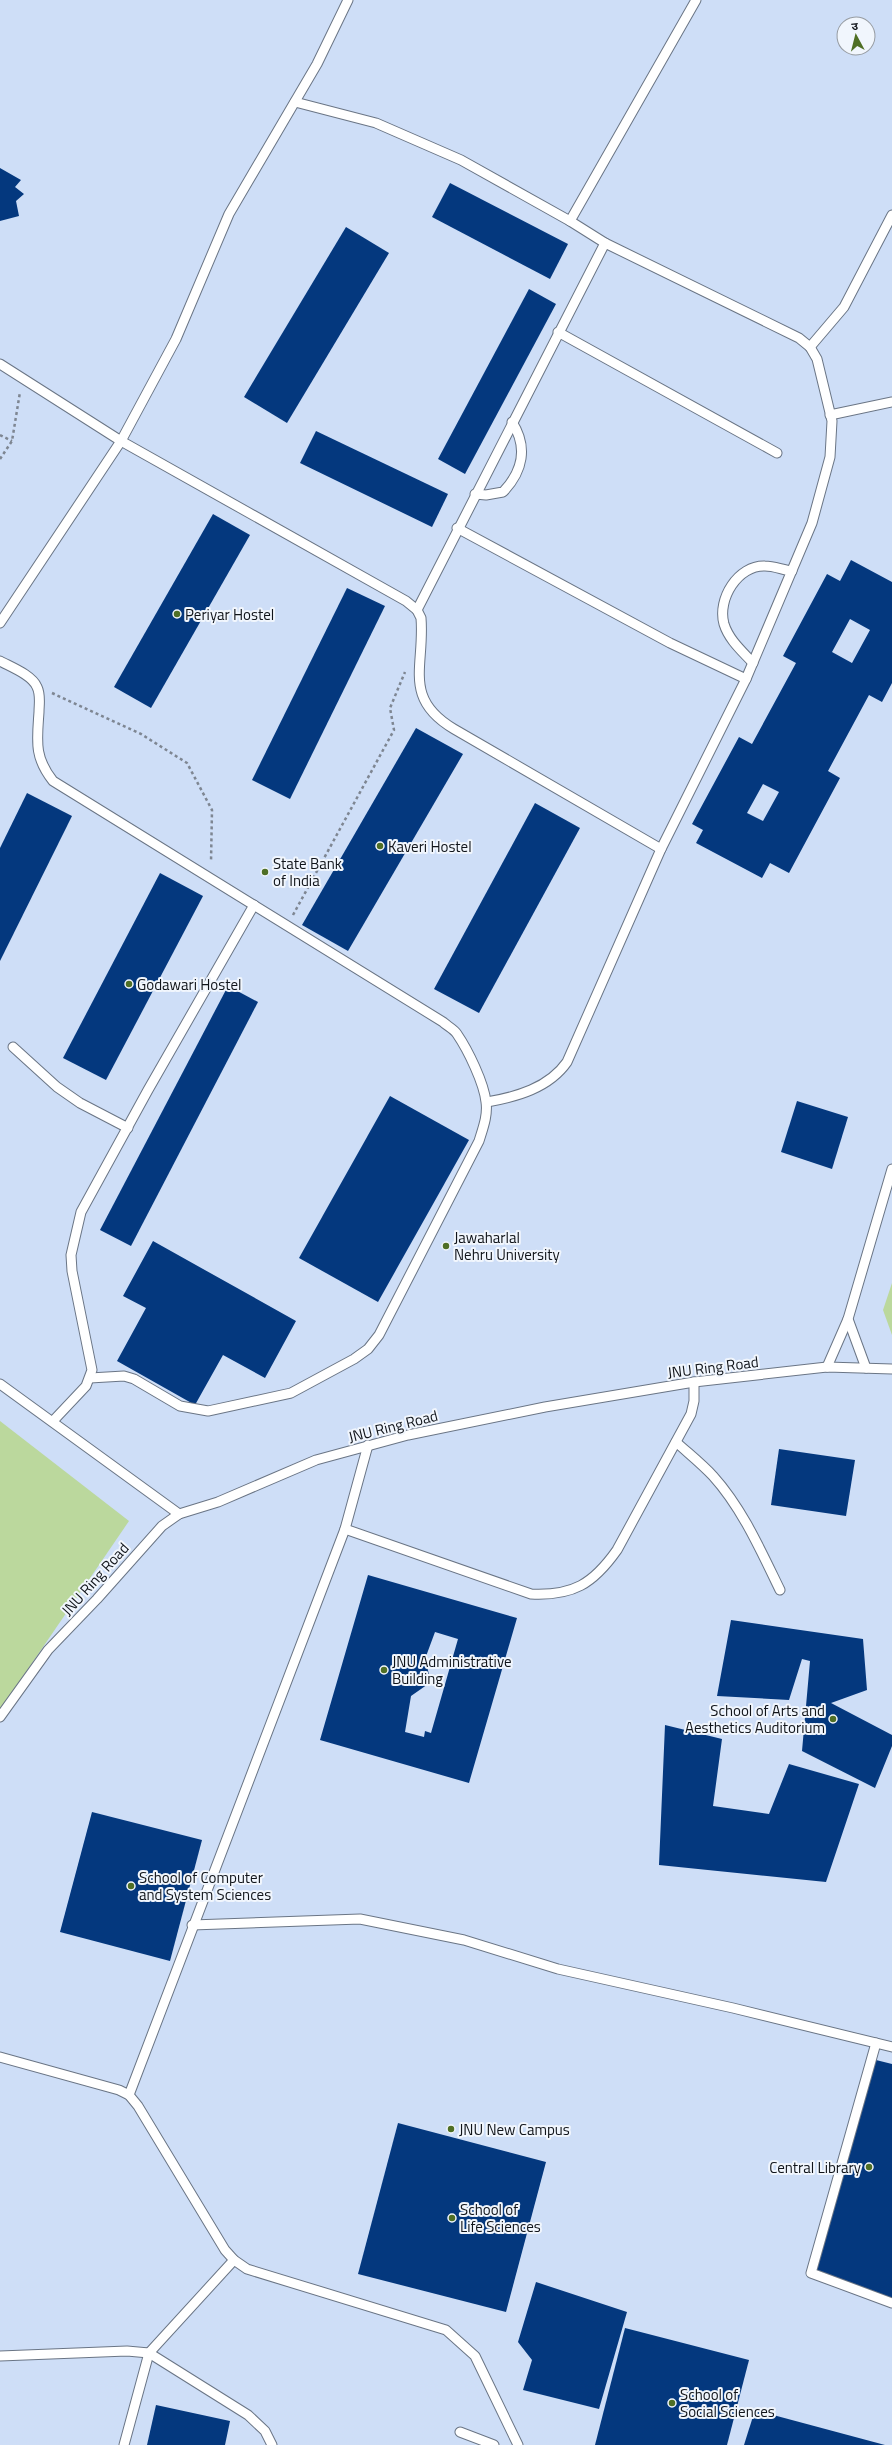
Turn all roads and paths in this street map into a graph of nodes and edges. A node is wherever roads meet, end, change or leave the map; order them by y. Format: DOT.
graph roads {
  1 [pos="348,0"];
  2 [pos="696,0"];
  3 [pos="295,102"];
  4 [pos="892,215"];
  5 [pos="570,221"];
  6 [pos="605,243"];
  7 [pos="558,332"];
  8 [pos="810,347"];
  9 [pos="0,364"];
  10 [pos="22,377"];
  11 [pos="892,402"];
  12 [pos="830,415"];
  13 [pos="512,422"];
  14 [pos="0,434"];
  15 [pos="12,441"];
  16 [pos="121,441"];
  17 [pos="777,453"];
  18 [pos="0,459"];
  19 [pos="475,494"];
  20 [pos="457,528"];
  21 [pos="792,571"];
  22 [pos="417,610"];
  23 [pos="0,623"];
  24 [pos="0,661"];
  25 [pos="753,663"];
  26 [pos="408,665"];
  27 [pos="746,679"];
  28 [pos="37,686"];
  29 [pos="661,849"];
  30 [pos="210,878"];
  31 [pos="254,905"];
  32 [pos="287,926"];
  33 [pos="13,1048"];
  34 [pos="486,1102"];
  35 [pos="128,1128"];
  36 [pos="892,1169"];
  37 [pos="848,1319"];
  38 [pos="828,1368"];
  39 [pos="866,1368"];
  40 [pos="892,1369"];
  41 [pos="90,1378"];
  42 [pos="694,1382"];
  43 [pos="0,1384"];
  44 [pos="53,1421"];
  45 [pos="676,1442"];
  46 [pos="368,1445"];
  47 [pos="179,1514"];
  48 [pos="345,1529"];
  49 [pos="780,1590"];
  50 [pos="0,1717"];
  51 [pos="192,1925"];
  52 [pos="876,2043"];
  53 [pos="892,2047"];
  54 [pos="0,2057"];
  55 [pos="128,2095"];
  56 [pos="234,2260"];
  57 [pos="892,2303"];
  58 [pos="149,2353"];
  59 [pos="0,2356"];
  60 [pos="460,2432"];
  61 [pos="124,2445"];
  62 [pos="272,2445"];
  63 [pos="494,2445"];
  64 [pos="518,2445"];
  1 -- 3 [label="lane"];
  2 -- 5 [label="lane"];
  3 -- 5 [label="lane"];
  3 -- 16 [label="lane"];
  4 -- 8 [label="lane"];
  5 -- 6 [label="lane"];
  6 -- 7 [label="lane"];
  6 -- 8 [label="lane"];
  7 -- 13 [label="lane"];
  7 -- 17 [label="lane"];
  8 -- 12 [label="lane"];
  9 -- 10 [label="lane"];
  10 -- 15 [label="path"];
  10 -- 16 [label="lane"];
  11 -- 12 [label="lane"];
  12 -- 21 [label="lane"];
  13 -- 19 [label="lane"];
  13 -- 19 [label="lane"];
  14 -- 15 [label="path"];
  15 -- 18 [label="path"];
  16 -- 22 [label="lane"];
  16 -- 23 [label="lane"];
  19 -- 20 [label="lane"];
  20 -- 22 [label="lane"];
  20 -- 27 [label="lane"];
  21 -- 25 [label="lane"];
  21 -- 25 [label="lane"];
  22 -- 29 [label="lane"];
  24 -- 28 [label="lane"];
  25 -- 27 [label="lane"];
  26 -- 32 [label="path"];
  27 -- 29 [label="lane"];
  28 -- 30 [label="lane"];
  28 -- 30 [label="path"];
  29 -- 34 [label="lane"];
  30 -- 31 [label="lane"];
  31 -- 32 [label="lane"];
  31 -- 35 [label="lane"];
  32 -- 34 [label="lane"];
  33 -- 35 [label="lane"];
  34 -- 41 [label="lane"];
  35 -- 41 [label="lane"];
  36 -- 37 [label="lane"];
  37 -- 38 [label="lane"];
  37 -- 39 [label="lane"];
  38 -- 39 [label="lane, JNU Ring Road"];
  38 -- 42 [label="lane, JNU Ring Road"];
  39 -- 40 [label="lane, JNU Ring Road"];
  41 -- 44 [label="lane"];
  42 -- 45 [label="lane"];
  42 -- 46 [label="lane, JNU Ring Road"];
  43 -- 44 [label="lane"];
  44 -- 47 [label="lane"];
  45 -- 48 [label="lane"];
  45 -- 49 [label="lane"];
  46 -- 47 [label="lane, JNU Ring Road"];
  46 -- 48 [label="lane"];
  47 -- 50 [label="lane, JNU Ring Road"];
  48 -- 51 [label="lane"];
  51 -- 52 [label="lane"];
  51 -- 55 [label="lane"];
  52 -- 53 [label="lane"];
  52 -- 57 [label="lane"];
  54 -- 55 [label="lane"];
  55 -- 56 [label="lane"];
  56 -- 58 [label="lane"];
  56 -- 64 [label="lane"];
  58 -- 59 [label="lane"];
  58 -- 61 [label="lane"];
  58 -- 62 [label="lane"];
  60 -- 63 [label="lane"];
}
